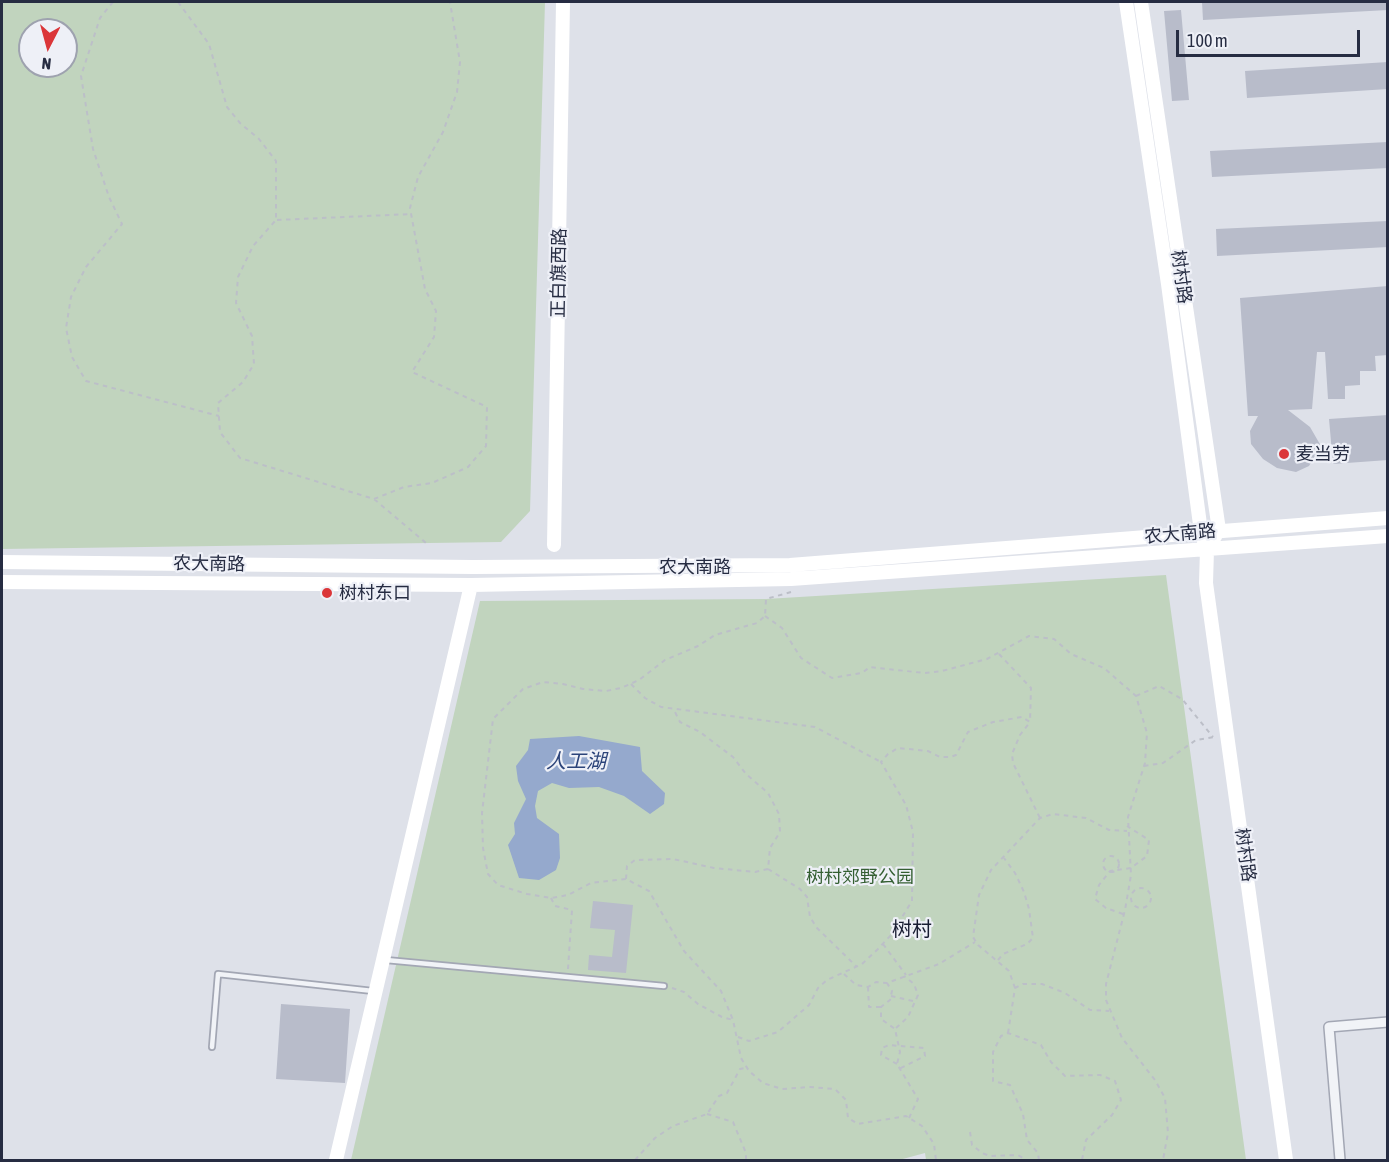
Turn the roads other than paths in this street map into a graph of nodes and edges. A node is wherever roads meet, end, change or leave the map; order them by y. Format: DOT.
graph roads {
  1 [pos="563,2"];
  2 [pos="1126,2"];
  3 [pos="1141,2"];
  4 [pos="1388,518"];
  5 [pos="1218,530"];
  6 [pos="1201,532"];
  7 [pos="1388,536"];
  8 [pos="554,545"];
  9 [pos="1207,550"];
  10 [pos="2,562"];
  11 [pos="2,582"];
  12 [pos="471,585"];
  13 [pos="383,960"];
  14 [pos="664,986"];
  15 [pos="376,991"];
  16 [pos="1388,1022"];
  17 [pos="212,1047"];
  18 [pos="336,1161"];
  19 [pos="1286,1161"];
  20 [pos="1340,1161"];
  1 -- 8 [label="main road, 正白旗西路"];
  2 -- 6 [label="main road, 树村路"];
  3 -- 5 [label="main road, 树村路"];
  4 -- 5 [label="main road, 农大南路"];
  5 -- 6 [label="main road, 农大南路"];
  5 -- 9 [label="main road, 树村路"];
  6 -- 9 [label="main road, 树村路"];
  6 -- 10 [label="main road, 农大南路"];
  7 -- 9 [label="main road, 农大南路"];
  9 -- 12 [label="main road, 农大南路"];
  9 -- 19 [label="main road, 树村路"];
  11 -- 12 [label="main road, 农大南路"];
  12 -- 13 [label="main road"];
  13 -- 14 [label="lane"];
  13 -- 15 [label="main road"];
  15 -- 17 [label="lane"];
  15 -- 18 [label="main road"];
  16 -- 20 [label="street"];
}
